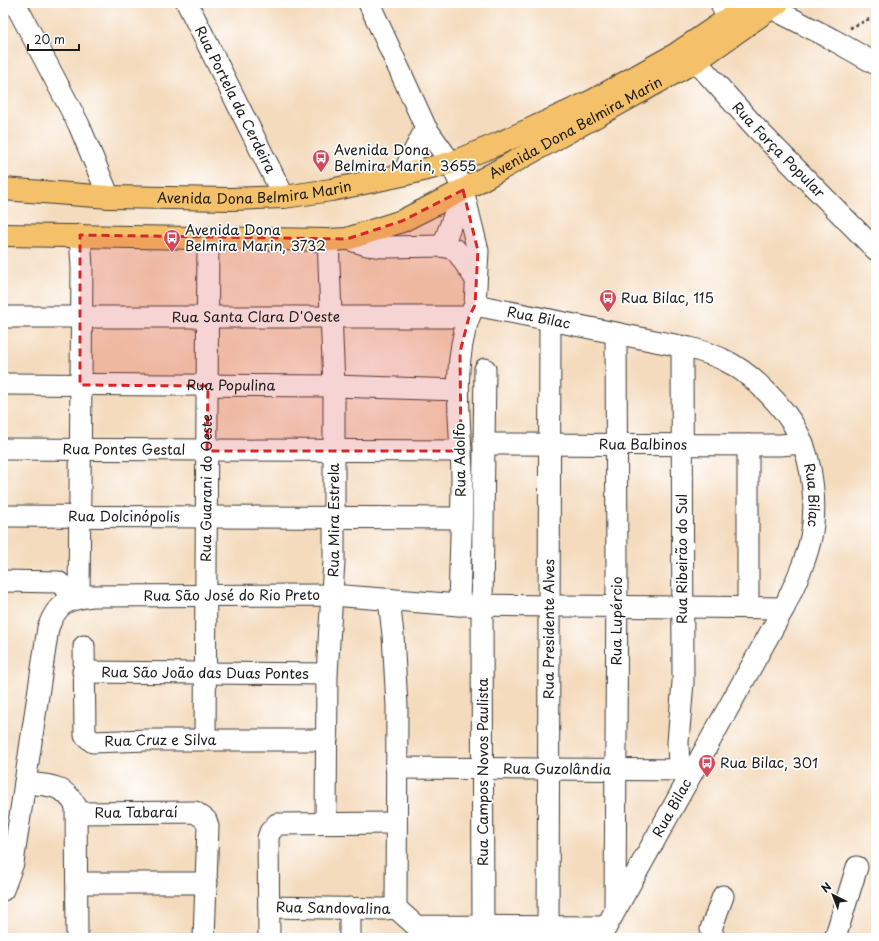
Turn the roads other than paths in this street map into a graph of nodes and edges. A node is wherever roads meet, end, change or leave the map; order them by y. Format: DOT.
graph roads {
  1 [pos="15,3"];
  2 [pos="187,3"];
  3 [pos="369,3"];
  4 [pos="770,4"];
  5 [pos="727,19"];
  6 [pos="690,54"];
  7 [pos="876,64"];
  8 [pos="426,128"];
  9 [pos="451,163"];
  10 [pos="402,175"];
  11 [pos="3,189"];
  12 [pos="463,190"];
  13 [pos="109,197"];
  14 [pos="284,197"];
  15 [pos="3,235"];
  16 [pos="80,235"];
  17 [pos="208,237"];
  18 [pos="338,239"];
  19 [pos="443,246"];
  20 [pos="876,250"];
  21 [pos="475,278"];
  22 [pos="472,311"];
  23 [pos="332,316"];
  24 [pos="3,317"];
  25 [pos="82,317"];
  26 [pos="208,318"];
  27 [pos="550,320"];
  28 [pos="616,333"];
  29 [pos="682,347"];
  30 [pos="485,368"];
  31 [pos="3,384"];
  32 [pos="80,385"];
  33 [pos="208,386"];
  34 [pos="334,386"];
  35 [pos="458,390"];
  36 [pos="803,443"];
  37 [pos="484,444"];
  38 [pos="550,444"];
  39 [pos="617,444"];
  40 [pos="682,444"];
  41 [pos="748,445"];
  42 [pos="3,449"];
  43 [pos="80,450"];
  44 [pos="207,451"];
  45 [pos="334,451"];
  46 [pos="461,451"];
  47 [pos="3,516"];
  48 [pos="80,517"];
  49 [pos="207,518"];
  50 [pos="334,518"];
  51 [pos="461,518"];
  52 [pos="3,581"];
  53 [pos="206,594"];
  54 [pos="332,595"];
  55 [pos="79,598"];
  56 [pos="389,599"];
  57 [pos="459,605"];
  58 [pos="482,606"];
  59 [pos="550,606"];
  60 [pos="616,606"];
  61 [pos="682,607"];
  62 [pos="748,607"];
  63 [pos="784,608"];
  64 [pos="84,646"];
  65 [pos="83,672"];
  66 [pos="206,674"];
  67 [pos="327,674"];
  68 [pos="205,739"];
  69 [pos="327,740"];
  70 [pos="396,768"];
  71 [pos="482,770"];
  72 [pos="548,770"];
  73 [pos="615,770"];
  74 [pos="687,770"];
  75 [pos="25,783"];
  76 [pos="77,813"];
  77 [pos="395,822"];
  78 [pos="326,824"];
  79 [pos="8,861"];
  80 [pos="857,867"];
  81 [pos="77,883"];
  82 [pos="206,883"];
  83 [pos="3,890"];
  84 [pos="723,896"];
  85 [pos="269,907"];
  86 [pos="350,908"];
  87 [pos="396,908"];
  88 [pos="607,925"];
  89 [pos="416,932"];
  90 [pos="483,932"];
  91 [pos="548,932"];
  92 [pos="77,938"];
  93 [pos="204,938"];
  94 [pos="269,938"];
  95 [pos="350,938"];
  96 [pos="714,938"];
  97 [pos="835,938"];
  1 -- 13 [label="street"];
  2 -- 14 [label="street, Rua Portela da Cerdeira"];
  3 -- 8 [label="street"];
  4 -- 5 [label="main road, Avenida Dona Belmira Marin"];
  4 -- 7 [label="street"];
  5 -- 6 [label="main road, Avenida Dona Belmira Marin"];
  6 -- 9 [label="main road, Avenida Dona Belmira Marin"];
  6 -- 12 [label="main road, Avenida Dona Belmira Marin"];
  6 -- 20 [label="street, Rua Força Popular"];
  8 -- 9 [label="street"];
  8 -- 10 [label="street"];
  9 -- 10 [label="main road, Avenida Dona Belmira Marin"];
  9 -- 12 [label="street"];
  10 -- 14 [label="main road, Avenida Dona Belmira Marin"];
  11 -- 13 [label="main road, Avenida Dona Belmira Marin"];
  12 -- 18 [label="main road, Avenida Dona Belmira Marin"];
  12 -- 19 [label="street"];
  12 -- 21 [label="street"];
  13 -- 14 [label="main road, Avenida Dona Belmira Marin"];
  15 -- 16 [label="main road, Avenida Dona Belmira Marin"];
  16 -- 17 [label="main road, Avenida Dona Belmira Marin"];
  16 -- 25 [label="street"];
  17 -- 18 [label="main road, Avenida Dona Belmira Marin"];
  17 -- 26 [label="street, Rua Guarani do Oeste"];
  18 -- 19 [label="street"];
  18 -- 23 [label="street, Rua Mira Estrela"];
  19 -- 21 [label="street"];
  21 -- 22 [label="street"];
  22 -- 23 [label="street, Rua Santa Clara D'Oeste"];
  22 -- 27 [label="street, Rua Bilac"];
  22 -- 35 [label="street, Rua Adolfo"];
  23 -- 26 [label="street, Rua Santa Clara D'Oeste"];
  23 -- 34 [label="street, Rua Mira Estrela"];
  24 -- 25 [label="street, Rua Santa Clara D'Oeste"];
  25 -- 26 [label="street, Rua Santa Clara D'Oeste"];
  25 -- 32 [label="street"];
  26 -- 33 [label="street, Rua Guarani do Oeste"];
  27 -- 28 [label="street, Rua Bilac"];
  27 -- 38 [label="street, Rua Presidente Alves"];
  28 -- 29 [label="street, Rua Bilac"];
  28 -- 39 [label="street, Rua Lupércio"];
  29 -- 36 [label="street, Rua Bilac"];
  29 -- 40 [label="street, Rua Ribeirão do Sul"];
  30 -- 37 [label="street, Rua Adolfo"];
  31 -- 32 [label="street, Rua Populina"];
  32 -- 33 [label="street, Rua Populina"];
  32 -- 43 [label="street"];
  33 -- 34 [label="street, Rua Populina"];
  33 -- 44 [label="street, Rua Guarani do Oeste"];
  34 -- 35 [label="street, Rua Populina"];
  34 -- 45 [label="street, Rua Mira Estrela"];
  35 -- 46 [label="street, Rua Adolfo"];
  36 -- 41 [label="street, Rua Balbinos"];
  36 -- 63 [label="street, Rua Bilac"];
  37 -- 38 [label="street, Rua Balbinos"];
  37 -- 58 [label="street, Rua Adolfo"];
  38 -- 39 [label="street, Rua Balbinos"];
  38 -- 59 [label="street, Rua Presidente Alves"];
  39 -- 40 [label="street, Rua Balbinos"];
  39 -- 60 [label="street, Rua Lupércio"];
  40 -- 41 [label="street, Rua Balbinos"];
  40 -- 61 [label="street, Rua Ribeirão do Sul"];
  41 -- 62 [label="street"];
  42 -- 43 [label="street, Rua Pontes Gestal"];
  43 -- 44 [label="street, Rua Pontes Gestal"];
  43 -- 48 [label="street"];
  44 -- 45 [label="street, Rua Pontes Gestal"];
  44 -- 49 [label="street, Rua Guarani do Oeste"];
  45 -- 46 [label="street, Rua Pontes Gestal"];
  45 -- 50 [label="street, Rua Mira Estrela"];
  46 -- 51 [label="street, Rua Adolfo"];
  47 -- 48 [label="street, Rua Dolcinópolis"];
  48 -- 49 [label="street, Rua Dolcinópolis"];
  48 -- 55 [label="street"];
  49 -- 50 [label="street, Rua Dolcinópolis"];
  49 -- 53 [label="street, Rua Guarani do Oeste"];
  50 -- 51 [label="street, Rua Dolcinópolis"];
  50 -- 54 [label="street, Rua Mira Estrela"];
  51 -- 57 [label="street, Rua Adolfo"];
  52 -- 55 [label="street"];
  53 -- 54 [label="street, Rua São José do Rio Preto"];
  53 -- 55 [label="street, Rua São José do Rio Preto"];
  53 -- 66 [label="street, Rua Guarani do Oeste"];
  54 -- 56 [label="street, Rua São José do Rio Preto"];
  54 -- 67 [label="street, Rua Mira Estrela"];
  55 -- 75 [label="street, Rua São José do Rio Preto"];
  56 -- 57 [label="street, Rua São José do Rio Preto"];
  56 -- 70 [label="street"];
  57 -- 58 [label="street, Rua São José do Rio Preto"];
  58 -- 59 [label="street, Rua São José do Rio Preto"];
  58 -- 71 [label="street, Rua Campos Novos Paulista"];
  59 -- 60 [label="street, Rua São José do Rio Preto"];
  59 -- 72 [label="street, Rua Presidente Alves"];
  60 -- 61 [label="street, Rua São José do Rio Preto"];
  60 -- 73 [label="street, Rua Lupércio"];
  61 -- 62 [label="street, Rua São José do Rio Preto"];
  61 -- 74 [label="street, Rua Ribeirão do Sul"];
  62 -- 63 [label="street, Rua São José do Rio Preto"];
  63 -- 74 [label="street, Rua Bilac"];
  64 -- 65 [label="street, Rua Cruz e Silva"];
  65 -- 66 [label="street, Rua São João das Duas Pontes"];
  65 -- 68 [label="street, Rua Cruz e Silva"];
  66 -- 67 [label="street, Rua São João das Duas Pontes"];
  66 -- 68 [label="street, Rua Guarani do Oeste"];
  67 -- 69 [label="street, Rua Mira Estrela"];
  68 -- 69 [label="street, Rua Cruz e Silva"];
  69 -- 78 [label="street, Rua Mira Estrela"];
  70 -- 71 [label="street, Rua Guzolândia"];
  70 -- 77 [label="street"];
  71 -- 72 [label="street, Rua Guzolândia"];
  71 -- 90 [label="street, Rua Campos Novos Paulista"];
  72 -- 73 [label="street, Rua Guzolândia"];
  72 -- 91 [label="street, Rua Presidente Alves"];
  73 -- 74 [label="street, Rua Guzolândia"];
  73 -- 88 [label="street, Rua Lupércio"];
  74 -- 88 [label="street, Rua Bilac"];
  75 -- 76 [label="street"];
  75 -- 79 [label="street, Rua São José do Rio Preto"];
  76 -- 81 [label="street"];
  76 -- 82 [label="street, Rua Tabaraí"];
  77 -- 78 [label="street"];
  77 -- 87 [label="street"];
  78 -- 85 [label="street"];
  79 -- 83 [label="street, Rua São José do Rio Preto"];
  80 -- 97 [label="street"];
  81 -- 82 [label="street"];
  81 -- 92 [label="street"];
  82 -- 93 [label="street"];
  84 -- 96 [label="street"];
  85 -- 86 [label="street, Rua Sandovalina"];
  85 -- 94 [label="street"];
  86 -- 87 [label="street, Rua Sandovalina"];
  86 -- 95 [label="street"];
  87 -- 89 [label="street, Rua Sandovalina"];
  88 -- 91 [label="street, Rua Sandovalina"];
  89 -- 90 [label="street, Rua Sandovalina"];
  90 -- 91 [label="street, Rua Sandovalina"];
}
